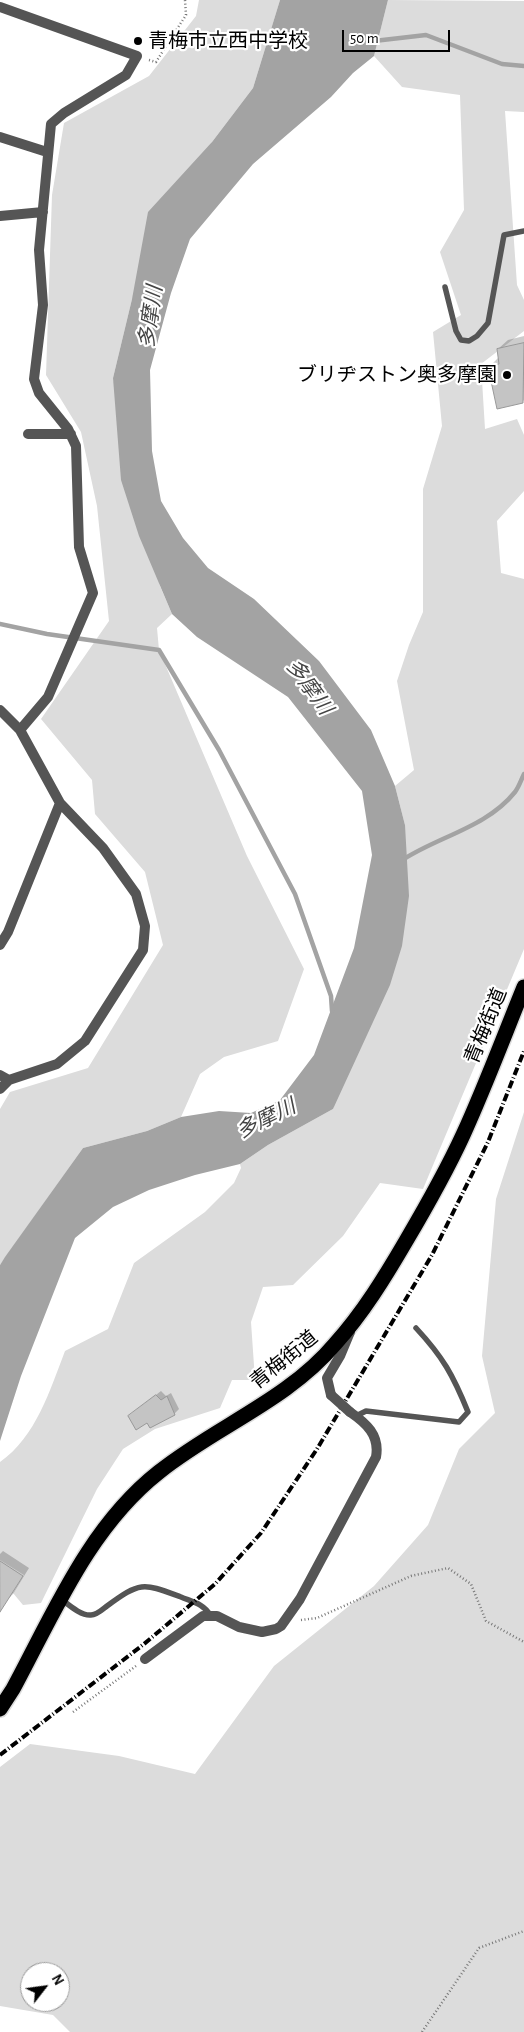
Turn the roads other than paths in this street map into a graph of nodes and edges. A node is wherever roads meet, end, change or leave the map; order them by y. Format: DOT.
graph roads {
  1 [pos="0,7"];
  2 [pos="0,137"];
  3 [pos="48,152"];
  4 [pos="42,212"];
  5 [pos="0,216"];
  6 [pos="524,231"];
  7 [pos="445,287"];
  8 [pos="28,434"];
  9 [pos="71,434"];
  10 [pos="0,710"];
  11 [pos="20,730"];
  12 [pos="60,803"];
  13 [pos="4,930"];
  14 [pos="0,945"];
  15 [pos="524,987"];
  16 [pos="5,1077"];
  17 [pos="0,1089"];
  18 [pos="355,1320"];
  19 [pos="416,1328"];
  20 [pos="353,1414"];
  21 [pos="61,1600"];
  22 [pos="210,1615"];
  23 [pos="145,1659"];
  24 [pos="0,1709"];
  1 -- 3 [label="street"];
  2 -- 3 [label="street"];
  3 -- 4 [label="street"];
  4 -- 5 [label="street"];
  4 -- 9 [label="street"];
  6 -- 7 [label="lane"];
  8 -- 9 [label="street"];
  9 -- 11 [label="street"];
  10 -- 11 [label="street"];
  11 -- 12 [label="street"];
  12 -- 13 [label="street"];
  12 -- 16 [label="street"];
  13 -- 14 [label="street"];
  15 -- 18 [label="highway, 青梅街道"];
  16 -- 17 [label="street"];
  18 -- 20 [label="street, bridge"];
  18 -- 21 [label="highway, 青梅街道"];
  19 -- 20 [label="lane"];
  20 -- 22 [label="street"];
  21 -- 22 [label="lane"];
  21 -- 24 [label="highway, 青梅街道"];
  22 -- 23 [label="street"];
}
